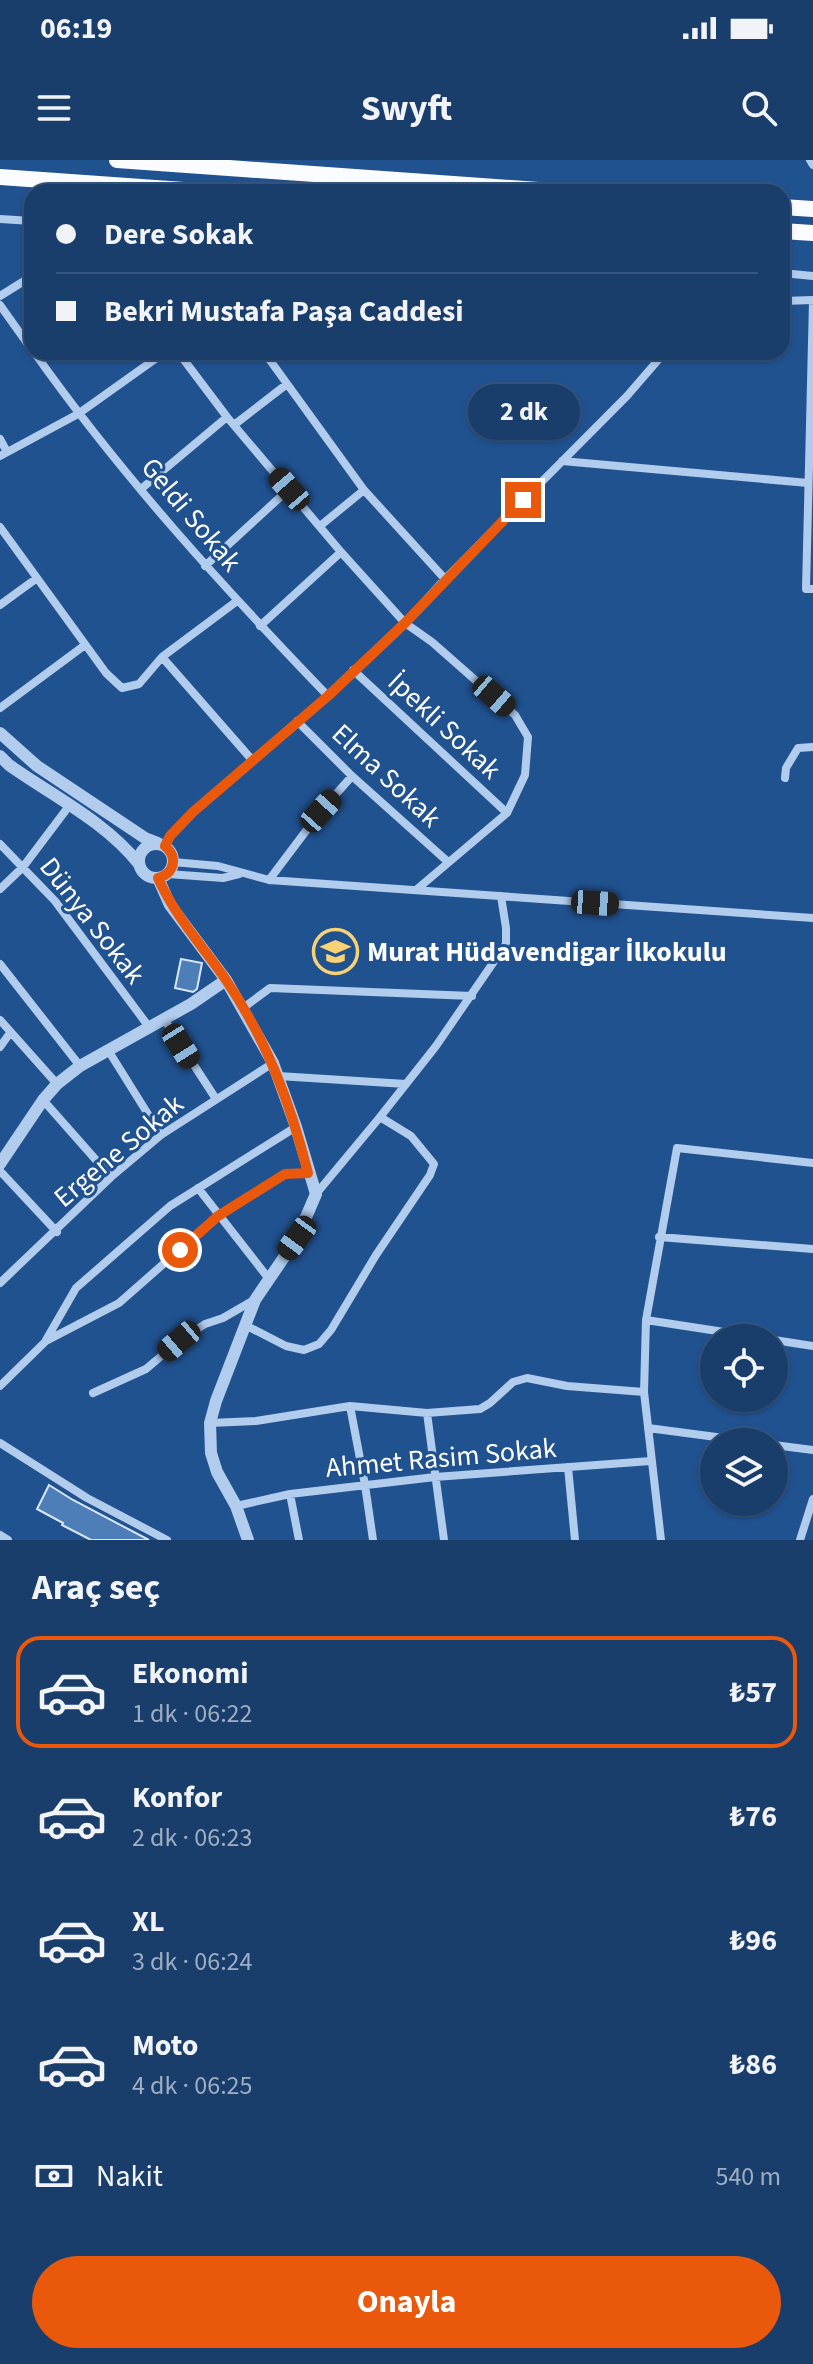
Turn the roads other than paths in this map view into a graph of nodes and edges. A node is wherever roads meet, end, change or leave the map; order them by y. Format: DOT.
graph roads {
  1 [pos="117,160"];
  2 [pos="0,177"];
  3 [pos="99,184"];
  4 [pos="454,184"];
  5 [pos="790,208"];
  6 [pos="813,209"];
  7 [pos="0,219"];
  8 [pos="24,220"];
  9 [pos="790,232"];
  10 [pos="813,233"];
  11 [pos="790,274"];
  12 [pos="813,276"];
  13 [pos="24,281"];
  14 [pos="0,296"];
  15 [pos="790,301"];
  16 [pos="813,301"];
  17 [pos="0,305"];
  18 [pos="24,338"];
  19 [pos="39,360"];
  20 [pos="154,360"];
  21 [pos="184,360"];
  22 [pos="270,360"];
  23 [pos="658,360"];
  24 [pos="287,384"];
  25 [pos="78,414"];
  26 [pos="227,417"];
  27 [pos="234,425"];
  28 [pos="0,439"];
  29 [pos="3,454"];
  30 [pos="562,461"];
  31 [pos="808,483"];
  32 [pos="141,489"];
  33 [pos="289,489"];
  34 [pos="364,490"];
  35 [pos="320,526"];
  36 [pos="0,527"];
  37 [pos="341,552"];
  38 [pos="205,566"];
  39 [pos="37,578"];
  40 [pos="445,579"];
  41 [pos="813,589"];
  42 [pos="237,601"];
  43 [pos="0,605"];
  44 [pos="405,623"];
  45 [pos="260,626"];
  46 [pos="85,645"];
  47 [pos="162,657"];
  48 [pos="353,670"];
  49 [pos="328,696"];
  50 [pos="0,708"];
  51 [pos="297,721"];
  52 [pos="0,733"];
  53 [pos="813,747"];
  54 [pos="0,756"];
  55 [pos="253,761"];
  56 [pos="352,776"];
  57 [pos="785,778"];
  58 [pos="69,806"];
  59 [pos="507,813"];
  60 [pos="0,844"];
  61 [pos="161,844"];
  62 [pos="447,861"];
  63 [pos="139,864"];
  64 [pos="23,867"];
  65 [pos="166,871"];
  66 [pos="269,880"];
  67 [pos="0,889"];
  68 [pos="416,890"];
  69 [pos="501,896"];
  70 [pos="813,918"];
  71 [pos="0,964"];
  72 [pos="226,980"];
  73 [pos="472,996"];
  74 [pos="243,1008"];
  75 [pos="164,1019"];
  76 [pos="0,1020"];
  77 [pos="149,1027"];
  78 [pos="10,1033"];
  79 [pos="0,1047"];
  80 [pos="108,1050"];
  81 [pos="273,1063"];
  82 [pos="80,1066"];
  83 [pos="278,1076"];
  84 [pos="57,1084"];
  85 [pos="406,1084"];
  86 [pos="216,1099"];
  87 [pos="43,1100"];
  88 [pos="380,1117"];
  89 [pos="296,1127"];
  90 [pos="161,1135"];
  91 [pos="813,1163"];
  92 [pos="0,1164"];
  93 [pos="0,1171"];
  94 [pos="308,1173"];
  95 [pos="111,1177"];
  96 [pos="198,1188"];
  97 [pos="316,1194"];
  98 [pos="218,1216"];
  99 [pos="57,1232"];
  100 [pos="659,1237"];
  101 [pos="813,1249"];
  102 [pos="2,1279"];
  103 [pos="269,1279"];
  104 [pos="255,1300"];
  105 [pos="646,1320"];
  106 [pos="245,1325"];
  107 [pos="700,1328"];
  108 [pos="46,1341"];
  109 [pos="788,1342"];
  110 [pos="813,1346"];
  111 [pos="0,1386"];
  112 [pos="644,1392"];
  113 [pos="93,1393"];
  114 [pos="350,1406"];
  115 [pos="427,1413"];
  116 [pos="210,1423"];
  117 [pos="648,1428"];
  118 [pos="700,1435"];
  119 [pos="0,1443"];
  120 [pos="788,1447"];
  121 [pos="813,1450"];
  122 [pos="651,1461"];
  123 [pos="568,1467"];
  124 [pos="435,1477"];
  125 [pos="365,1485"];
  126 [pos="290,1494"];
  127 [pos="813,1499"];
  128 [pos="236,1506"];
  129 [pos="0,1535"];
  130 [pos="8,1540"];
  131 [pos="167,1540"];
  132 [pos="248,1540"];
  133 [pos="299,1540"];
  134 [pos="373,1540"];
  135 [pos="444,1540"];
  136 [pos="575,1540"];
  137 [pos="661,1540"];
  138 [pos="800,1540"];
  1 -- 4 [label="highway"];
  2 -- 3 [label="highway"];
  5 -- 6 [label="highway"];
  7 -- 8 [label="street"];
  9 -- 10 [label="highway"];
  11 -- 12 [label="street"];
  13 -- 14 [label="street"];
  15 -- 16 [label="street"];
  16 -- 31 [label="street"];
  17 -- 18 [label="street, Geldi Sokak"];
  19 -- 25 [label="street, Geldi Sokak"];
  20 -- 25 [label="street"];
  21 -- 26 [label="street"];
  22 -- 24 [label="street"];
  23 -- 30 [label="street"];
  24 -- 27 [label="street"];
  24 -- 34 [label="street"];
  25 -- 29 [label="street"];
  25 -- 32 [label="street, Geldi Sokak"];
  26 -- 27 [label="street"];
  26 -- 32 [label="street"];
  27 -- 33 [label="street"];
  28 -- 29 [label="street"];
  30 -- 31 [label="street"];
  30 -- 40 [label="street"];
  31 -- 41 [label="street"];
  32 -- 38 [label="street, Geldi Sokak"];
  33 -- 35 [label="street"];
  33 -- 38 [label="street"];
  34 -- 35 [label="street"];
  34 -- 40 [label="street"];
  35 -- 37 [label="street"];
  36 -- 39 [label="street"];
  37 -- 44 [label="street"];
  37 -- 45 [label="street"];
  38 -- 42 [label="street, Geldi Sokak"];
  39 -- 43 [label="street"];
  39 -- 46 [label="street"];
  40 -- 44 [label="street"];
  42 -- 45 [label="street, Geldi Sokak"];
  42 -- 47 [label="street"];
  44 -- 48 [label="street"];
  44 -- 59 [label="street"];
  45 -- 49 [label="street, Geldi Sokak"];
  46 -- 47 [label="street"];
  46 -- 50 [label="street"];
  47 -- 55 [label="street"];
  48 -- 49 [label="street"];
  48 -- 59 [label="street, İpekli Sokak"];
  49 -- 51 [label="street"];
  51 -- 55 [label="street"];
  51 -- 56 [label="street, Elma Sokak"];
  52 -- 61 [label="street"];
  53 -- 57 [label="street"];
  54 -- 58 [label="street"];
  55 -- 61 [label="street"];
  56 -- 62 [label="street, Elma Sokak"];
  56 -- 66 [label="street"];
  58 -- 63 [label="street"];
  58 -- 64 [label="street"];
  59 -- 62 [label="street"];
  60 -- 64 [label="street, Dünya Sokak"];
  61 -- 63 [label="street"];
  61 -- 65 [label="street"];
  62 -- 68 [label="street"];
  63 -- 65 [label="street"];
  64 -- 67 [label="street"];
  64 -- 77 [label="street, Dünya Sokak"];
  65 -- 66 [label="street"];
  65 -- 72 [label="street"];
  66 -- 68 [label="street"];
  68 -- 69 [label="street"];
  69 -- 70 [label="street"];
  69 -- 73 [label="street"];
  71 -- 82 [label="street"];
  72 -- 74 [label="street"];
  72 -- 75 [label="street"];
  73 -- 74 [label="street"];
  73 -- 85 [label="street"];
  74 -- 81 [label="street"];
  75 -- 77 [label="street"];
  75 -- 86 [label="street"];
  76 -- 78 [label="street"];
  77 -- 80 [label="street"];
  78 -- 79 [label="street"];
  78 -- 84 [label="street"];
  80 -- 82 [label="street"];
  80 -- 90 [label="street"];
  81 -- 83 [label="street"];
  81 -- 86 [label="street, Ergene Sokak"];
  82 -- 84 [label="street"];
  83 -- 85 [label="street"];
  83 -- 89 [label="street"];
  84 -- 87 [label="street"];
  85 -- 88 [label="street"];
  86 -- 90 [label="street, Ergene Sokak"];
  87 -- 92 [label="street"];
  87 -- 95 [label="street"];
  88 -- 97 [label="street"];
  88 -- 106 [label="street"];
  89 -- 94 [label="street"];
  89 -- 96 [label="street"];
  90 -- 95 [label="street, Ergene Sokak"];
  91 -- 100 [label="street"];
  93 -- 99 [label="street"];
  94 -- 97 [label="street"];
  94 -- 98 [label="street"];
  95 -- 99 [label="street, Ergene Sokak"];
  96 -- 98 [label="street"];
  96 -- 108 [label="street"];
  97 -- 103 [label="street"];
  98 -- 103 [label="street"];
  98 -- 108 [label="street"];
  99 -- 102 [label="street, Ergene Sokak"];
  100 -- 101 [label="street"];
  100 -- 105 [label="street"];
  103 -- 104 [label="street"];
  104 -- 106 [label="street"];
  104 -- 113 [label="street"];
  105 -- 107 [label="street"];
  105 -- 112 [label="street"];
  106 -- 116 [label="street"];
  108 -- 111 [label="street"];
  109 -- 110 [label="street"];
  112 -- 115 [label="street"];
  112 -- 117 [label="street"];
  114 -- 115 [label="street"];
  114 -- 116 [label="street"];
  114 -- 125 [label="street"];
  115 -- 124 [label="street"];
  116 -- 128 [label="street"];
  117 -- 118 [label="street"];
  117 -- 122 [label="street"];
  119 -- 131 [label="street"];
  120 -- 121 [label="street"];
  122 -- 123 [label="street, Ahmet Rasim Sokak"];
  122 -- 137 [label="street"];
  123 -- 124 [label="street, Ahmet Rasim Sokak"];
  123 -- 136 [label="street"];
  124 -- 125 [label="street, Ahmet Rasim Sokak"];
  124 -- 135 [label="street"];
  125 -- 126 [label="street, Ahmet Rasim Sokak"];
  125 -- 134 [label="street"];
  126 -- 128 [label="street, Ahmet Rasim Sokak"];
  126 -- 133 [label="street"];
  127 -- 138 [label="street"];
  128 -- 132 [label="street"];
  129 -- 130 [label="street"];
}
